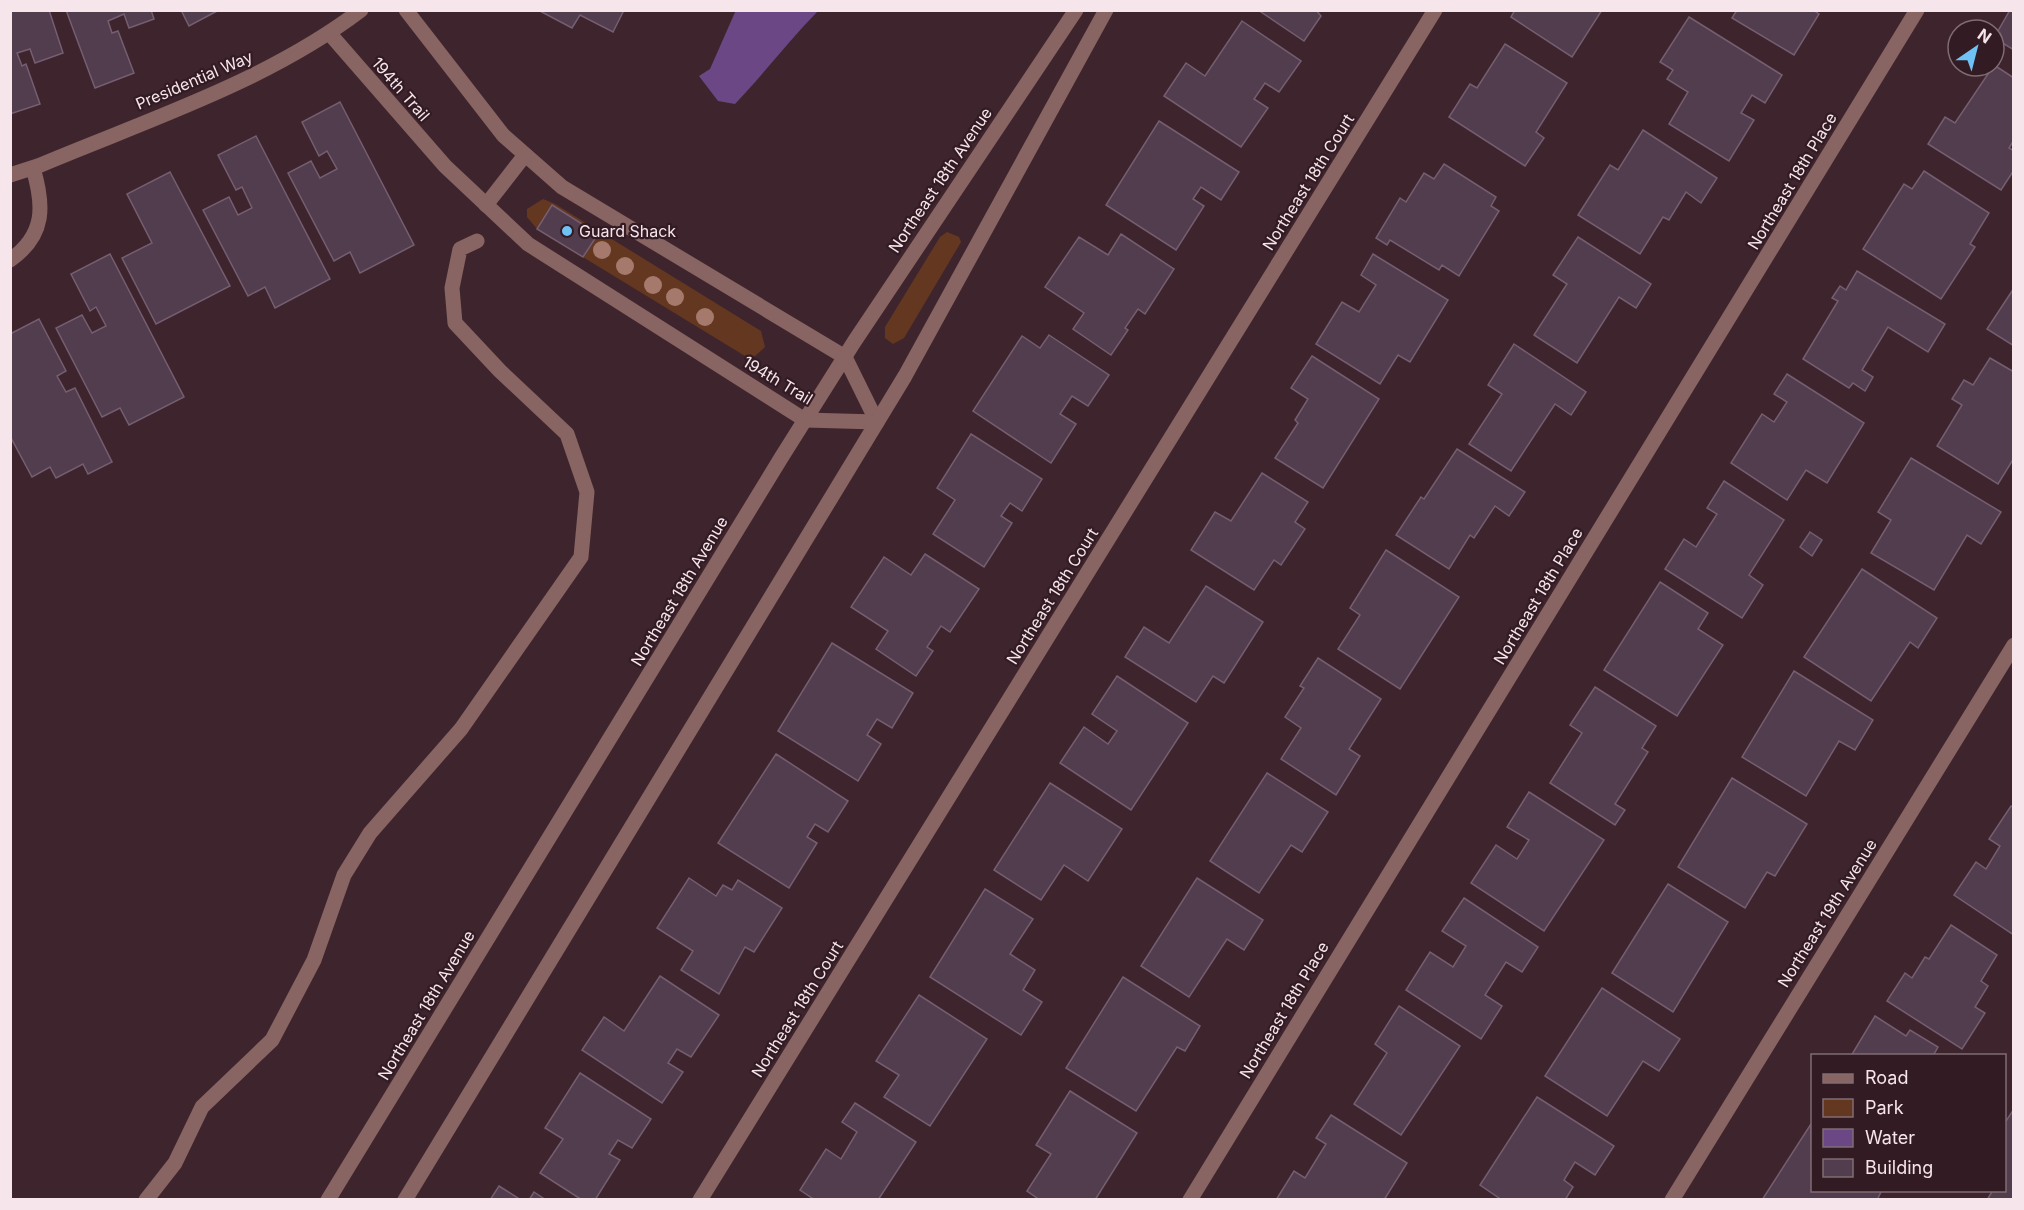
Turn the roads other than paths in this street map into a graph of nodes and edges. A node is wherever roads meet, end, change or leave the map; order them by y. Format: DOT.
graph roads {
  1 [pos="361,10"];
  2 [pos="406,10"];
  3 [pos="1076,10"];
  4 [pos="1106,10"];
  5 [pos="1435,10"];
  6 [pos="1917,10"];
  7 [pos="330,34"];
  8 [pos="525,155"];
  9 [pos="33,168"];
  10 [pos="10,175"];
  11 [pos="486,205"];
  12 [pos="477,241"];
  13 [pos="10,260"];
  14 [pos="845,357"];
  15 [pos="805,420"];
  16 [pos="877,422"];
  17 [pos="2013,645"];
  18 [pos="146,1200"];
  19 [pos="328,1200"];
  20 [pos="405,1200"];
  21 [pos="700,1200"];
  22 [pos="1190,1200"];
  23 [pos="1672,1200"];
  1 -- 7 [label="street, Presidential Way"];
  2 -- 8 [label="street"];
  3 -- 14 [label="street, Northeast 18th Avenue"];
  4 -- 16 [label="street"];
  5 -- 21 [label="street, Northeast 18th Court"];
  6 -- 22 [label="street, Northeast 18th Place"];
  7 -- 9 [label="street, Presidential Way"];
  7 -- 11 [label="street, 194th Trail"];
  8 -- 11 [label="street"];
  8 -- 14 [label="street"];
  9 -- 10 [label="street, Presidential Way"];
  9 -- 13 [label="street"];
  11 -- 15 [label="street, 194th Trail"];
  12 -- 18 [label="street"];
  14 -- 15 [label="street, Northeast 18th Avenue"];
  14 -- 16 [label="street"];
  15 -- 16 [label="street, 194th Trail"];
  15 -- 19 [label="street, Northeast 18th Avenue"];
  16 -- 20 [label="street"];
  17 -- 23 [label="street, Northeast 19th Avenue"];
}
